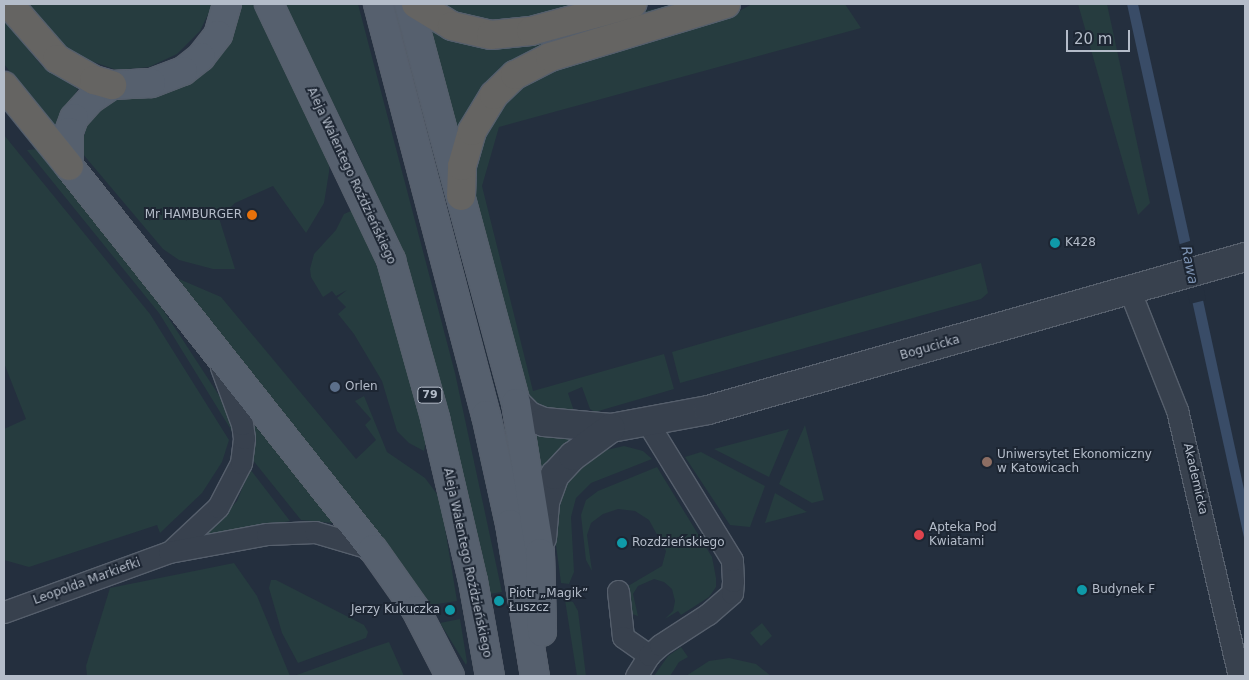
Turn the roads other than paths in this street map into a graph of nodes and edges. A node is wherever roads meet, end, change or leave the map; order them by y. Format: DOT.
graph roads {
  1 [pos="9,4"];
  2 [pos="227,4"];
  3 [pos="269,4"];
  4 [pos="378,4"];
  5 [pos="409,4"];
  6 [pos="416,4"];
  7 [pos="632,4"];
  8 [pos="726,4"];
  9 [pos="112,85"];
  10 [pos="4,86"];
  11 [pos="69,166"];
  12 [pos="461,196"];
  13 [pos="1233,260"];
  14 [pos="1129,289"];
  15 [pos="214,351"];
  16 [pos="516,404"];
  17 [pos="647,422"];
  18 [pos="612,428"];
  19 [pos="373,549"];
  20 [pos="170,552"];
  21 [pos="540,553"];
  22 [pos="618,591"];
  23 [pos="4,612"];
  24 [pos="649,654"];
  25 [pos="450,676"];
  26 [pos="490,676"];
  27 [pos="535,676"];
  28 [pos="543,676"];
  29 [pos="636,676"];
  30 [pos="1239,676"];
  1 -- 9 [label="highway"];
  2 -- 9 [label="main road"];
  3 -- 26 [label="main road, Aleja Walentego Roździeńskiego / 79"];
  4 -- 27 [label="main road"];
  5 -- 12 [label="main road"];
  6 -- 7 [label="highway"];
  8 -- 12 [label="highway"];
  9 -- 11 [label="main road"];
  10 -- 11 [label="highway"];
  11 -- 15 [label="main road"];
  12 -- 16 [label="main road"];
  13 -- 14 [label="street, Bogucicka"];
  14 -- 17 [label="street, Bogucicka"];
  14 -- 30 [label="street, Akademicka"];
  15 -- 19 [label="main road"];
  15 -- 20 [label="street, Leopolda Markiefki"];
  16 -- 18 [label="street, Bogucicka"];
  16 -- 21 [label="main road"];
  17 -- 18 [label="street, Bogucicka"];
  17 -- 24 [label="street"];
  18 -- 21 [label="street, Bogucicka"];
  19 -- 20 [label="street, Leopolda Markiefki"];
  19 -- 25 [label="main road"];
  20 -- 23 [label="street, Leopolda Markiefki"];
  21 -- 28 [label="main road"];
  22 -- 24 [label="street"];
  24 -- 29 [label="street"];
}
